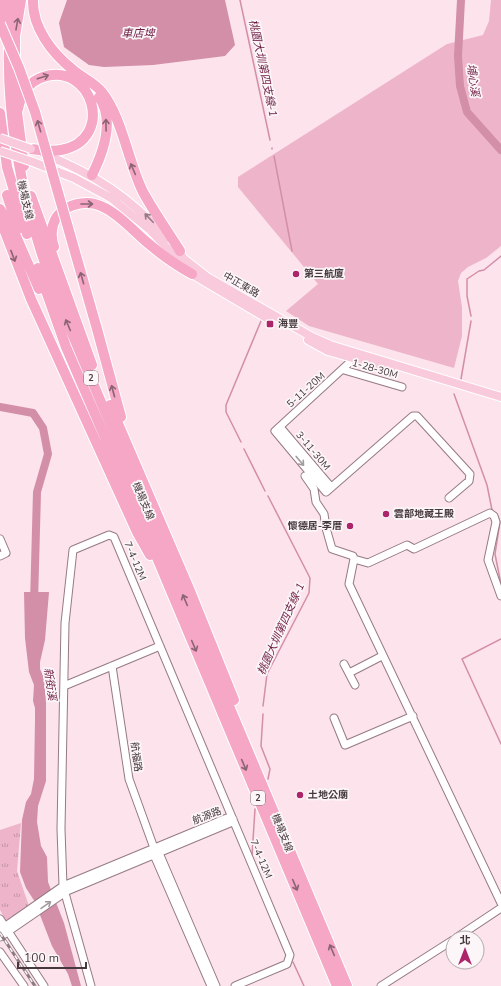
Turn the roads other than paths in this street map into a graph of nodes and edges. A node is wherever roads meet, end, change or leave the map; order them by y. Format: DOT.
graph roads {
  1 [pos="5,0"];
  2 [pos="12,0"];
  3 [pos="21,0"];
  4 [pos="33,0"];
  5 [pos="0,23"];
  6 [pos="78,74"];
  7 [pos="0,113"];
  8 [pos="16,119"];
  9 [pos="0,138"];
  10 [pos="31,149"];
  11 [pos="0,151"];
  12 [pos="0,169"];
  13 [pos="89,180"];
  14 [pos="0,209"];
  15 [pos="0,219"];
  16 [pos="180,251"];
  17 [pos="30,267"];
  18 [pos="192,274"];
  19 [pos="74,314"];
  20 [pos="349,363"];
  21 [pos="344,370"];
  22 [pos="402,387"];
  23 [pos="501,397"];
  24 [pos="501,402"];
  25 [pos="277,429"];
  26 [pos="126,442"];
  27 [pos="305,476"];
  28 [pos="449,498"];
  29 [pos="0,539"];
  30 [pos="0,556"];
  31 [pos="354,559"];
  32 [pos="154,564"];
  33 [pos="501,596"];
  34 [pos="179,610"];
  35 [pos="160,646"];
  36 [pos="382,656"];
  37 [pos="344,664"];
  38 [pos="112,666"];
  39 [pos="349,673"];
  40 [pos="64,686"];
  41 [pos="355,686"];
  42 [pos="412,716"];
  43 [pos="334,718"];
  44 [pos="243,739"];
  45 [pos="233,819"];
  46 [pos="156,852"];
  47 [pos="61,891"];
  48 [pos="501,903"];
  49 [pos="501,908"];
  50 [pos="0,919"];
  51 [pos="5,929"];
  52 [pos="468,930"];
  53 [pos="0,937"];
  54 [pos="445,945"];
  55 [pos="0,952"];
  56 [pos="43,984"];
  57 [pos="24,986"];
  58 [pos="91,986"];
  59 [pos="211,986"];
  60 [pos="216,986"];
  61 [pos="235,986"];
  62 [pos="337,986"];
  63 [pos="347,986"];
  64 [pos="381,986"];
  1 -- 5 [label="highway"];
  44 -- 2 [label="highway, 機場支線 / 2, one-way"];
  8 -- 3 [label="highway, one-way"];
  4 -- 6 [label="highway"];
  26 -- 5 [label="highway, one-way, bridge"];
  13 -- 6 [label="highway, one-way"];
  16 -- 6 [label="highway, one-way"];
  7 -- 34 [label="highway, 機場支線 / 2"];
  8 -- 10 [label="highway, one-way"];
  8 -- 19 [label="highway"];
  9 -- 10 [label="main road, 中正東路, bridge"];
  10 -- 13 [label="main road, 中正東路"];
  11 -- 13 [label="main road, 中正東路, bridge"];
  12 -- 17 [label="highway"];
  16 -- 13 [label="main road, 中正東路, one-way"];
  13 -- 18 [label="main road, 中正東路"];
  14 -- 17 [label="highway"];
  15 -- 32 [label="highway, one-way"];
  16 -- 23 [label="main road, 中正東路"];
  17 -- 32 [label="highway"];
  19 -- 18 [label="highway, one-way"];
  18 -- 24 [label="main road, 中正東路"];
  19 -- 26 [label="highway"];
  20 -- 21 [label="street, 5-11-20M"];
  21 -- 22 [label="street, 1-28-30M"];
  21 -- 25 [label="street, 5-11-20M"];
  25 -- 28 [label="street, 3-11-30M"];
  26 -- 44 [label="highway"];
  27 -- 31 [label="street"];
  29 -- 30 [label="street"];
  31 -- 33 [label="street"];
  31 -- 36 [label="street"];
  32 -- 34 [label="highway"];
  34 -- 62 [label="highway, 機場支線 / 2, one-way"];
  35 -- 38 [label="street"];
  35 -- 40 [label="street, 7-4-12M"];
  35 -- 45 [label="street, 7-4-12M"];
  36 -- 39 [label="street"];
  36 -- 42 [label="street"];
  37 -- 39 [label="street"];
  38 -- 40 [label="street"];
  38 -- 46 [label="street, 航福路"];
  39 -- 41 [label="street"];
  40 -- 47 [label="street, 7-4-12M"];
  42 -- 43 [label="street"];
  42 -- 48 [label="street"];
  63 -- 44 [label="highway, 機場支線 / 2, one-way"];
  45 -- 46 [label="street, 航源路"];
  45 -- 61 [label="street, 7-4-12M"];
  46 -- 47 [label="street, 航源路"];
  46 -- 59 [label="street, 航福路"];
  46 -- 60 [label="street, 航福路"];
  47 -- 51 [label="street, 航源路"];
  47 -- 58 [label="street, 7-4-12M"];
  49 -- 52 [label="street"];
  50 -- 51 [label="street"];
  51 -- 53 [label="street"];
  51 -- 56 [label="street"];
  54 -- 64 [label="street"];
  55 -- 57 [label="street"];
}
